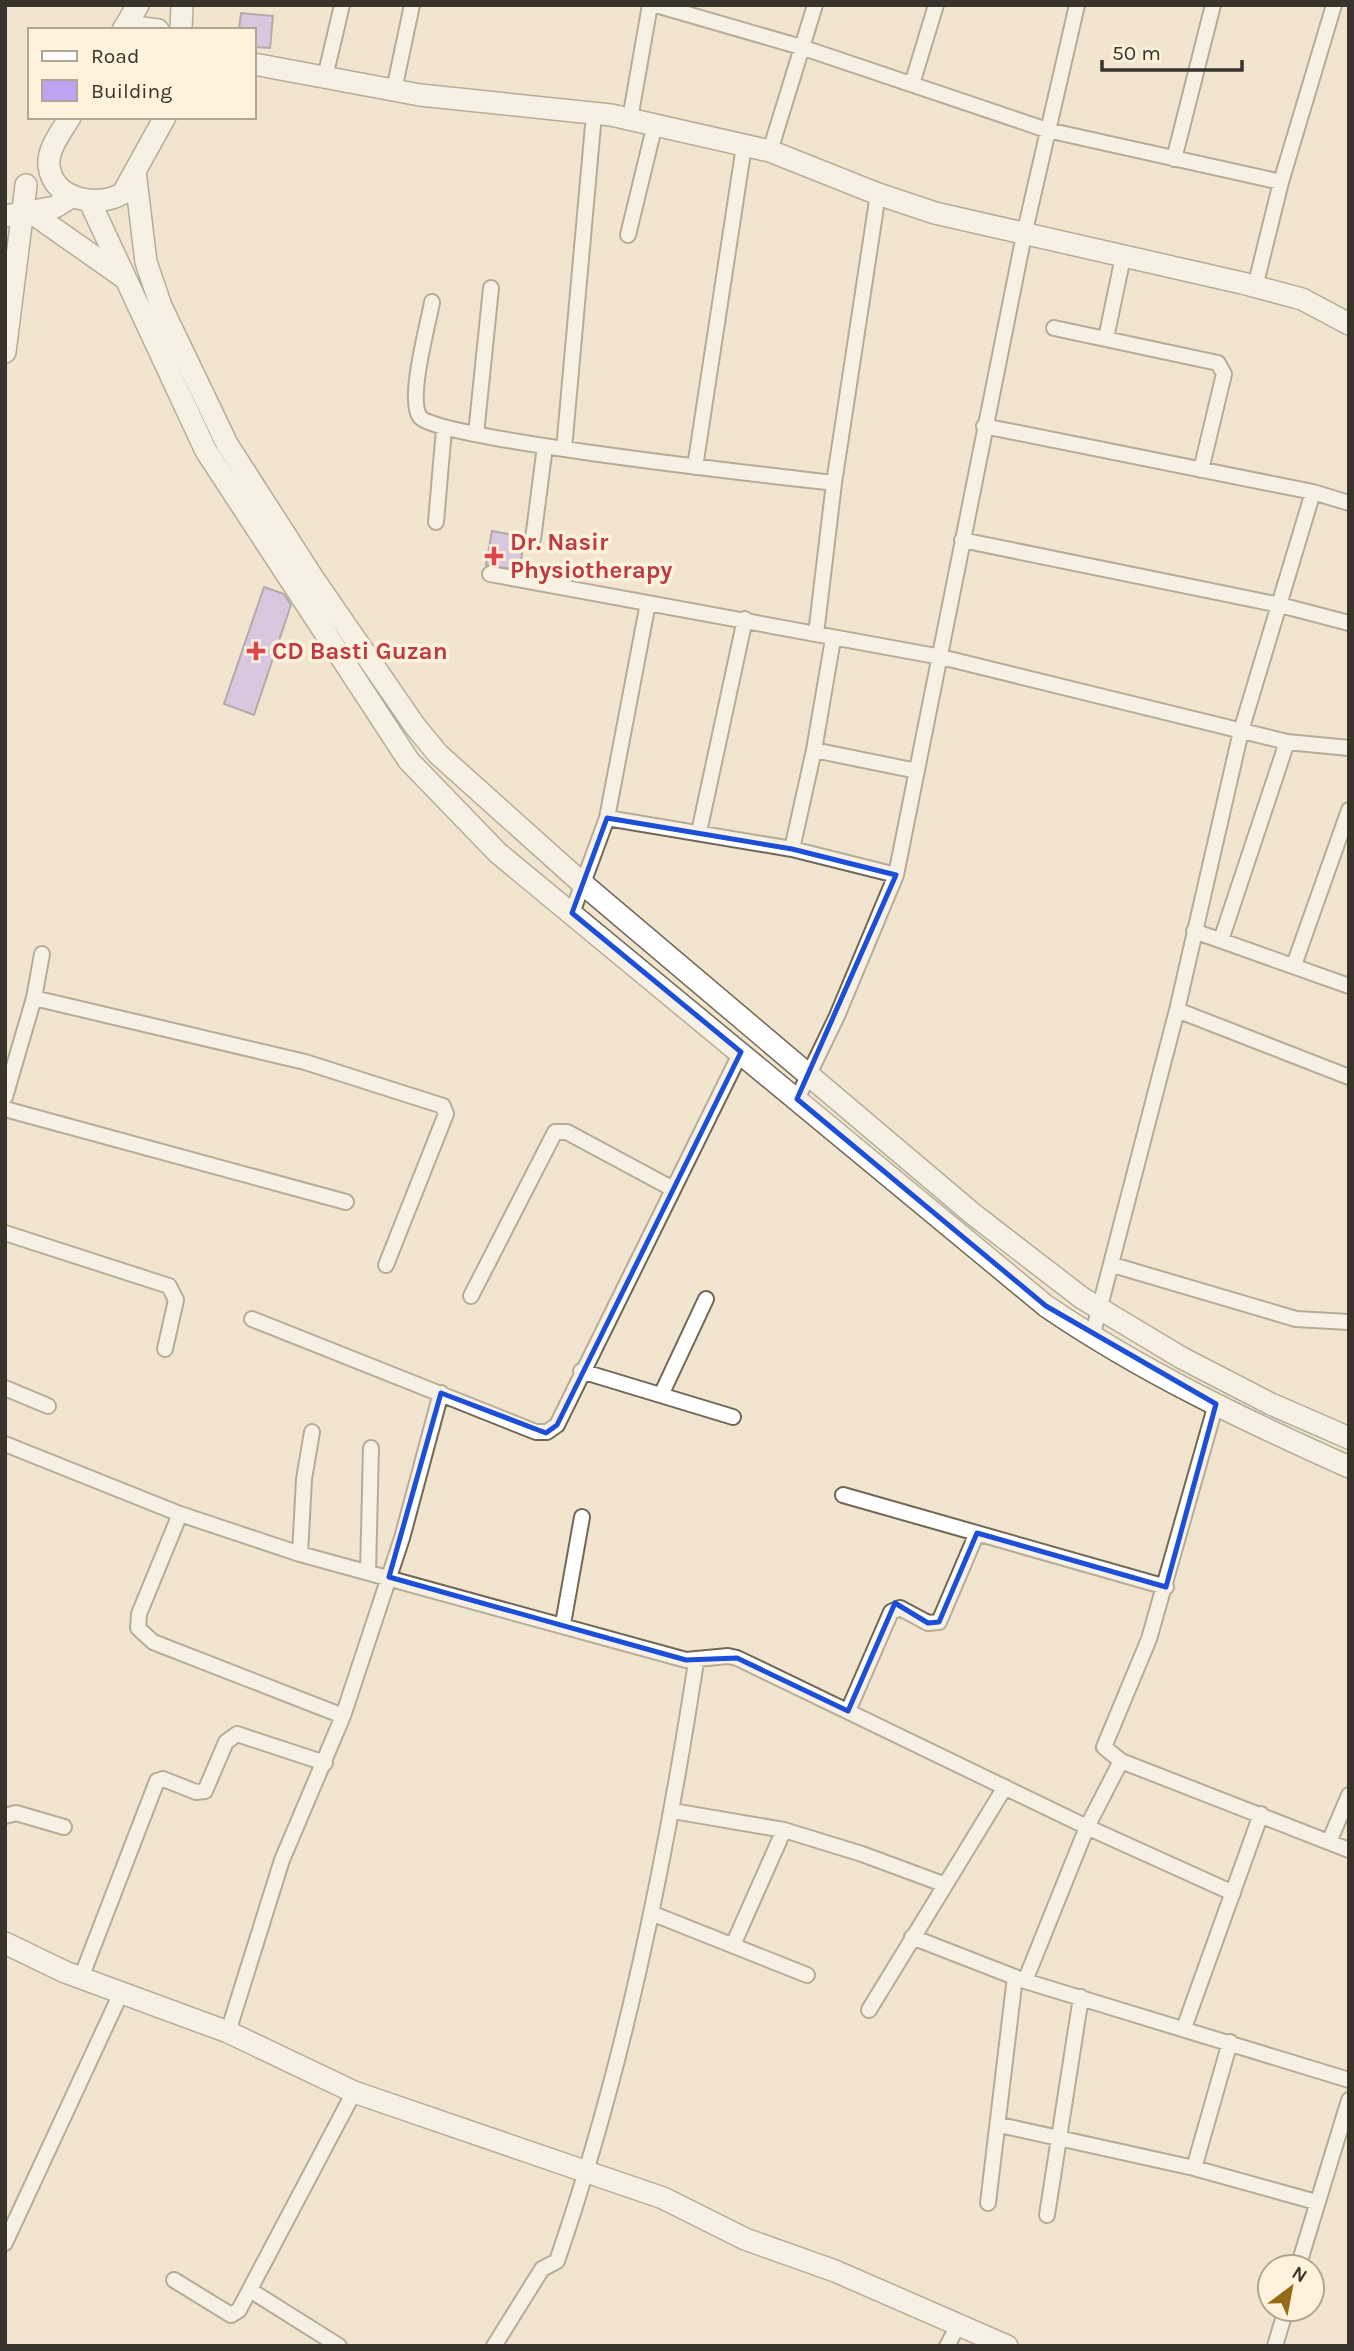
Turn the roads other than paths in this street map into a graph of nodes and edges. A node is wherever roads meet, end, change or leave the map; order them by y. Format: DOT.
graph roads {
  1 [pos="138,5"];
  2 [pos="182,5"];
  3 [pos="342,5"];
  4 [pos="412,5"];
  5 [pos="650,5"];
  6 [pos="656,5"];
  7 [pos="815,5"];
  8 [pos="936,5"];
  9 [pos="1077,5"];
  10 [pos="1213,5"];
  11 [pos="1334,5"];
  12 [pos="126,28"];
  13 [pos="181,28"];
  14 [pos="802,47"];
  15 [pos="256,64"];
  16 [pos="325,77"];
  17 [pos="912,85"];
  18 [pos="394,90"];
  19 [pos="594,114"];
  20 [pos="70,119"];
  21 [pos="164,119"];
  22 [pos="630,119"];
  23 [pos="655,124"];
  24 [pos="1047,130"];
  25 [pos="744,146"];
  26 [pos="770,151"];
  27 [pos="1174,159"];
  28 [pos="49,167"];
  29 [pos="135,171"];
  30 [pos="1281,182"];
  31 [pos="26,184"];
  32 [pos="5,192"];
  33 [pos="878,194"];
  34 [pos="82,199"];
  35 [pos="19,214"];
  36 [pos="628,235"];
  37 [pos="1024,235"];
  38 [pos="1123,257"];
  39 [pos="125,278"];
  40 [pos="1255,287"];
  41 [pos="491,288"];
  42 [pos="432,302"];
  43 [pos="1349,324"];
  44 [pos="1054,328"];
  45 [pos="1106,338"];
  46 [pos="5,352"];
  47 [pos="985,426"];
  48 [pos="444,429"];
  49 [pos="476,434"];
  50 [pos="545,446"];
  51 [pos="564,449"];
  52 [pos="695,467"];
  53 [pos="1201,470"];
  54 [pos="834,483"];
  55 [pos="1313,492"];
  56 [pos="1349,503"];
  57 [pos="436,522"];
  58 [pos="533,539"];
  59 [pos="962,540"];
  60 [pos="490,574"];
  61 [pos="648,603"];
  62 [pos="1280,605"];
  63 [pos="744,620"];
  64 [pos="1349,623"];
  65 [pos="816,634"];
  66 [pos="833,639"];
  67 [pos="941,657"];
  68 [pos="1241,731"];
  69 [pos="1287,742"];
  70 [pos="1349,748"];
  71 [pos="814,750"];
  72 [pos="917,771"];
  73 [pos="1349,810"];
  74 [pos="607,818"];
  75 [pos="699,832"];
  76 [pos="792,849"];
  77 [pos="896,875"];
  78 [pos="583,884"];
  79 [pos="572,914"];
  80 [pos="1194,931"];
  81 [pos="1221,940"];
  82 [pos="42,954"];
  83 [pos="1294,965"];
  84 [pos="1349,986"];
  85 [pos="34,998"];
  86 [pos="1177,1010"];
  87 [pos="741,1052"];
  88 [pos="811,1074"];
  89 [pos="1349,1077"];
  90 [pos="5,1097"];
  91 [pos="797,1099"];
  92 [pos="5,1109"];
  93 [pos="673,1189"];
  94 [pos="346,1202"];
  95 [pos="5,1233"];
  96 [pos="386,1265"];
  97 [pos="1113,1265"];
  98 [pos="471,1296"];
  99 [pos="706,1298"];
  100 [pos="1101,1308"];
  101 [pos="252,1320"];
  102 [pos="1349,1322"];
  103 [pos="1092,1337"];
  104 [pos="165,1349"];
  105 [pos="581,1371"];
  106 [pos="5,1388"];
  107 [pos="441,1394"];
  108 [pos="661,1395"];
  109 [pos="1216,1404"];
  110 [pos="48,1406"];
  111 [pos="733,1417"];
  112 [pos="312,1432"];
  113 [pos="1349,1438"];
  114 [pos="5,1444"];
  115 [pos="371,1448"];
  116 [pos="1347,1462"];
  117 [pos="843,1495"];
  118 [pos="180,1514"];
  119 [pos="582,1517"];
  120 [pos="976,1533"];
  121 [pos="300,1554"];
  122 [pos="368,1572"];
  123 [pos="389,1577"];
  124 [pos="1166,1587"];
  125 [pos="563,1624"];
  126 [pos="695,1661"];
  127 [pos="848,1712"];
  128 [pos="343,1716"];
  129 [pos="1121,1761"];
  130 [pos="325,1763"];
  131 [pos="1005,1787"];
  132 [pos="1349,1795"];
  133 [pos="673,1811"];
  134 [pos="1261,1814"];
  135 [pos="5,1816"];
  136 [pos="64,1827"];
  137 [pos="1087,1827"];
  138 [pos="784,1830"];
  139 [pos="1329,1842"];
  140 [pos="1349,1850"];
  141 [pos="943,1884"];
  142 [pos="1233,1893"];
  143 [pos="651,1913"];
  144 [pos="912,1937"];
  145 [pos="5,1943"];
  146 [pos="733,1945"];
  147 [pos="807,1975"];
  148 [pos="81,1978"];
  149 [pos="1020,1979"];
  150 [pos="121,1991"];
  151 [pos="1081,1997"];
  152 [pos="869,2010"];
  153 [pos="1184,2028"];
  154 [pos="228,2032"];
  155 [pos="1230,2042"];
  156 [pos="1349,2080"];
  157 [pos="354,2092"];
  158 [pos="1349,2100"];
  159 [pos="1000,2125"];
  160 [pos="1059,2136"];
  161 [pos="1194,2168"];
  162 [pos="588,2171"];
  163 [pos="1316,2202"];
  164 [pos="989,2203"];
  165 [pos="1047,2216"];
  166 [pos="5,2243"];
  167 [pos="1302,2253"];
  168 [pos="174,2280"];
  169 [pos="250,2290"];
  170 [pos="1282,2323"];
  171 [pos="959,2324"];
  172 [pos="339,2346"];
  173 [pos="494,2346"];
  174 [pos="947,2346"];
  175 [pos="1007,2346"];
  176 [pos="1275,2346"];
  1 -- 12 [label="street"];
  2 -- 13 [label="street"];
  3 -- 16 [label="street"];
  4 -- 18 [label="street"];
  5 -- 22 [label="street"];
  6 -- 14 [label="street"];
  7 -- 14 [label="street"];
  8 -- 17 [label="street"];
  9 -- 24 [label="street"];
  10 -- 27 [label="street"];
  11 -- 30 [label="street"];
  14 -- 17 [label="street"];
  14 -- 26 [label="street"];
  15 -- 16 [label="street"];
  16 -- 18 [label="street"];
  17 -- 24 [label="street"];
  18 -- 19 [label="street"];
  19 -- 22 [label="street"];
  19 -- 51 [label="street"];
  20 -- 28 [label="street"];
  21 -- 29 [label="street"];
  22 -- 23 [label="street"];
  23 -- 25 [label="street"];
  23 -- 36 [label="street"];
  24 -- 27 [label="street"];
  24 -- 37 [label="street"];
  25 -- 26 [label="street"];
  25 -- 52 [label="street"];
  26 -- 33 [label="street"];
  27 -- 30 [label="street"];
  28 -- 31 [label="street"];
  28 -- 34 [label="street"];
  29 -- 34 [label="street"];
  29 -- 78 [label="street"];
  30 -- 40 [label="street"];
  31 -- 32 [label="street"];
  31 -- 35 [label="street"];
  33 -- 37 [label="street"];
  33 -- 54 [label="street"];
  34 -- 35 [label="street"];
  34 -- 39 [label="street"];
  35 -- 39 [label="street"];
  35 -- 46 [label="street"];
  37 -- 38 [label="street"];
  37 -- 47 [label="street"];
  38 -- 40 [label="street"];
  38 -- 45 [label="street"];
  39 -- 79 [label="street"];
  40 -- 43 [label="street"];
  41 -- 49 [label="street"];
  42 -- 48 [label="street"];
  44 -- 45 [label="street"];
  45 -- 53 [label="street"];
  47 -- 53 [label="street"];
  47 -- 59 [label="street"];
  48 -- 49 [label="street"];
  48 -- 57 [label="street"];
  49 -- 50 [label="street"];
  50 -- 51 [label="street"];
  50 -- 58 [label="street"];
  51 -- 52 [label="street"];
  52 -- 54 [label="street"];
  53 -- 55 [label="street"];
  54 -- 65 [label="street"];
  55 -- 56 [label="street"];
  55 -- 62 [label="street"];
  59 -- 62 [label="street"];
  59 -- 67 [label="street"];
  60 -- 61 [label="street"];
  61 -- 63 [label="street"];
  61 -- 74 [label="street"];
  62 -- 64 [label="street"];
  62 -- 68 [label="street"];
  63 -- 65 [label="street"];
  63 -- 75 [label="street"];
  65 -- 66 [label="street"];
  66 -- 67 [label="street"];
  66 -- 71 [label="street"];
  67 -- 68 [label="street"];
  67 -- 72 [label="street"];
  68 -- 69 [label="street"];
  68 -- 80 [label="street"];
  69 -- 70 [label="street"];
  69 -- 81 [label="street"];
  71 -- 72 [label="street"];
  71 -- 76 [label="street"];
  72 -- 77 [label="street"];
  73 -- 83 [label="street"];
  74 -- 75 [label="street"];
  74 -- 78 [label="street"];
  75 -- 76 [label="street"];
  76 -- 77 [label="street"];
  77 -- 88 [label="street"];
  78 -- 79 [label="street"];
  78 -- 88 [label="street"];
  79 -- 87 [label="street"];
  80 -- 81 [label="street"];
  80 -- 86 [label="street"];
  81 -- 83 [label="street"];
  82 -- 85 [label="street"];
  83 -- 84 [label="street"];
  85 -- 90 [label="street"];
  85 -- 96 [label="street"];
  86 -- 89 [label="street"];
  86 -- 97 [label="street"];
  87 -- 91 [label="street"];
  87 -- 93 [label="street"];
  88 -- 91 [label="street"];
  88 -- 100 [label="street"];
  91 -- 103 [label="street"];
  92 -- 94 [label="street"];
  93 -- 98 [label="street"];
  93 -- 105 [label="street"];
  95 -- 104 [label="street"];
  97 -- 100 [label="street"];
  97 -- 102 [label="street"];
  99 -- 108 [label="street"];
  100 -- 103 [label="street"];
  100 -- 113 [label="street"];
  101 -- 107 [label="street"];
  103 -- 109 [label="street"];
  105 -- 107 [label="street"];
  105 -- 108 [label="street"];
  106 -- 110 [label="street"];
  107 -- 123 [label="street"];
  108 -- 111 [label="street"];
  109 -- 116 [label="street"];
  109 -- 124 [label="street"];
  112 -- 121 [label="street"];
  114 -- 118 [label="street"];
  115 -- 122 [label="street"];
  117 -- 120 [label="street"];
  118 -- 121 [label="street"];
  118 -- 128 [label="street"];
  119 -- 125 [label="street"];
  120 -- 124 [label="street"];
  120 -- 127 [label="street"];
  121 -- 122 [label="street"];
  122 -- 123 [label="street"];
  123 -- 125 [label="street"];
  123 -- 128 [label="street"];
  124 -- 129 [label="street"];
  125 -- 126 [label="street"];
  126 -- 127 [label="street"];
  126 -- 133 [label="street"];
  127 -- 131 [label="street"];
  128 -- 130 [label="street"];
  129 -- 134 [label="street"];
  129 -- 137 [label="street"];
  130 -- 148 [label="street"];
  130 -- 154 [label="street"];
  131 -- 137 [label="street"];
  131 -- 141 [label="street"];
  132 -- 139 [label="street"];
  133 -- 138 [label="street"];
  133 -- 143 [label="street"];
  134 -- 139 [label="street"];
  134 -- 142 [label="street"];
  135 -- 136 [label="street"];
  137 -- 142 [label="street"];
  137 -- 149 [label="street"];
  138 -- 141 [label="street"];
  138 -- 146 [label="street"];
  139 -- 140 [label="street"];
  141 -- 144 [label="street"];
  142 -- 153 [label="street"];
  143 -- 146 [label="street"];
  143 -- 162 [label="street"];
  144 -- 149 [label="street"];
  144 -- 152 [label="street"];
  145 -- 148 [label="street"];
  146 -- 147 [label="street"];
  148 -- 150 [label="street"];
  149 -- 151 [label="street"];
  149 -- 159 [label="street"];
  150 -- 154 [label="street"];
  150 -- 166 [label="street"];
  151 -- 153 [label="street"];
  151 -- 160 [label="street"];
  153 -- 155 [label="street"];
  154 -- 157 [label="street"];
  155 -- 156 [label="street"];
  155 -- 161 [label="street"];
  157 -- 162 [label="street"];
  157 -- 169 [label="street"];
  158 -- 163 [label="street"];
  159 -- 160 [label="street"];
  159 -- 164 [label="street"];
  160 -- 161 [label="street"];
  160 -- 165 [label="street"];
  161 -- 163 [label="street"];
  162 -- 171 [label="street"];
  162 -- 173 [label="street"];
  163 -- 167 [label="street"];
  168 -- 169 [label="street"];
  169 -- 172 [label="street"];
  170 -- 176 [label="street"];
  171 -- 174 [label="street"];
  171 -- 175 [label="street"];
}
